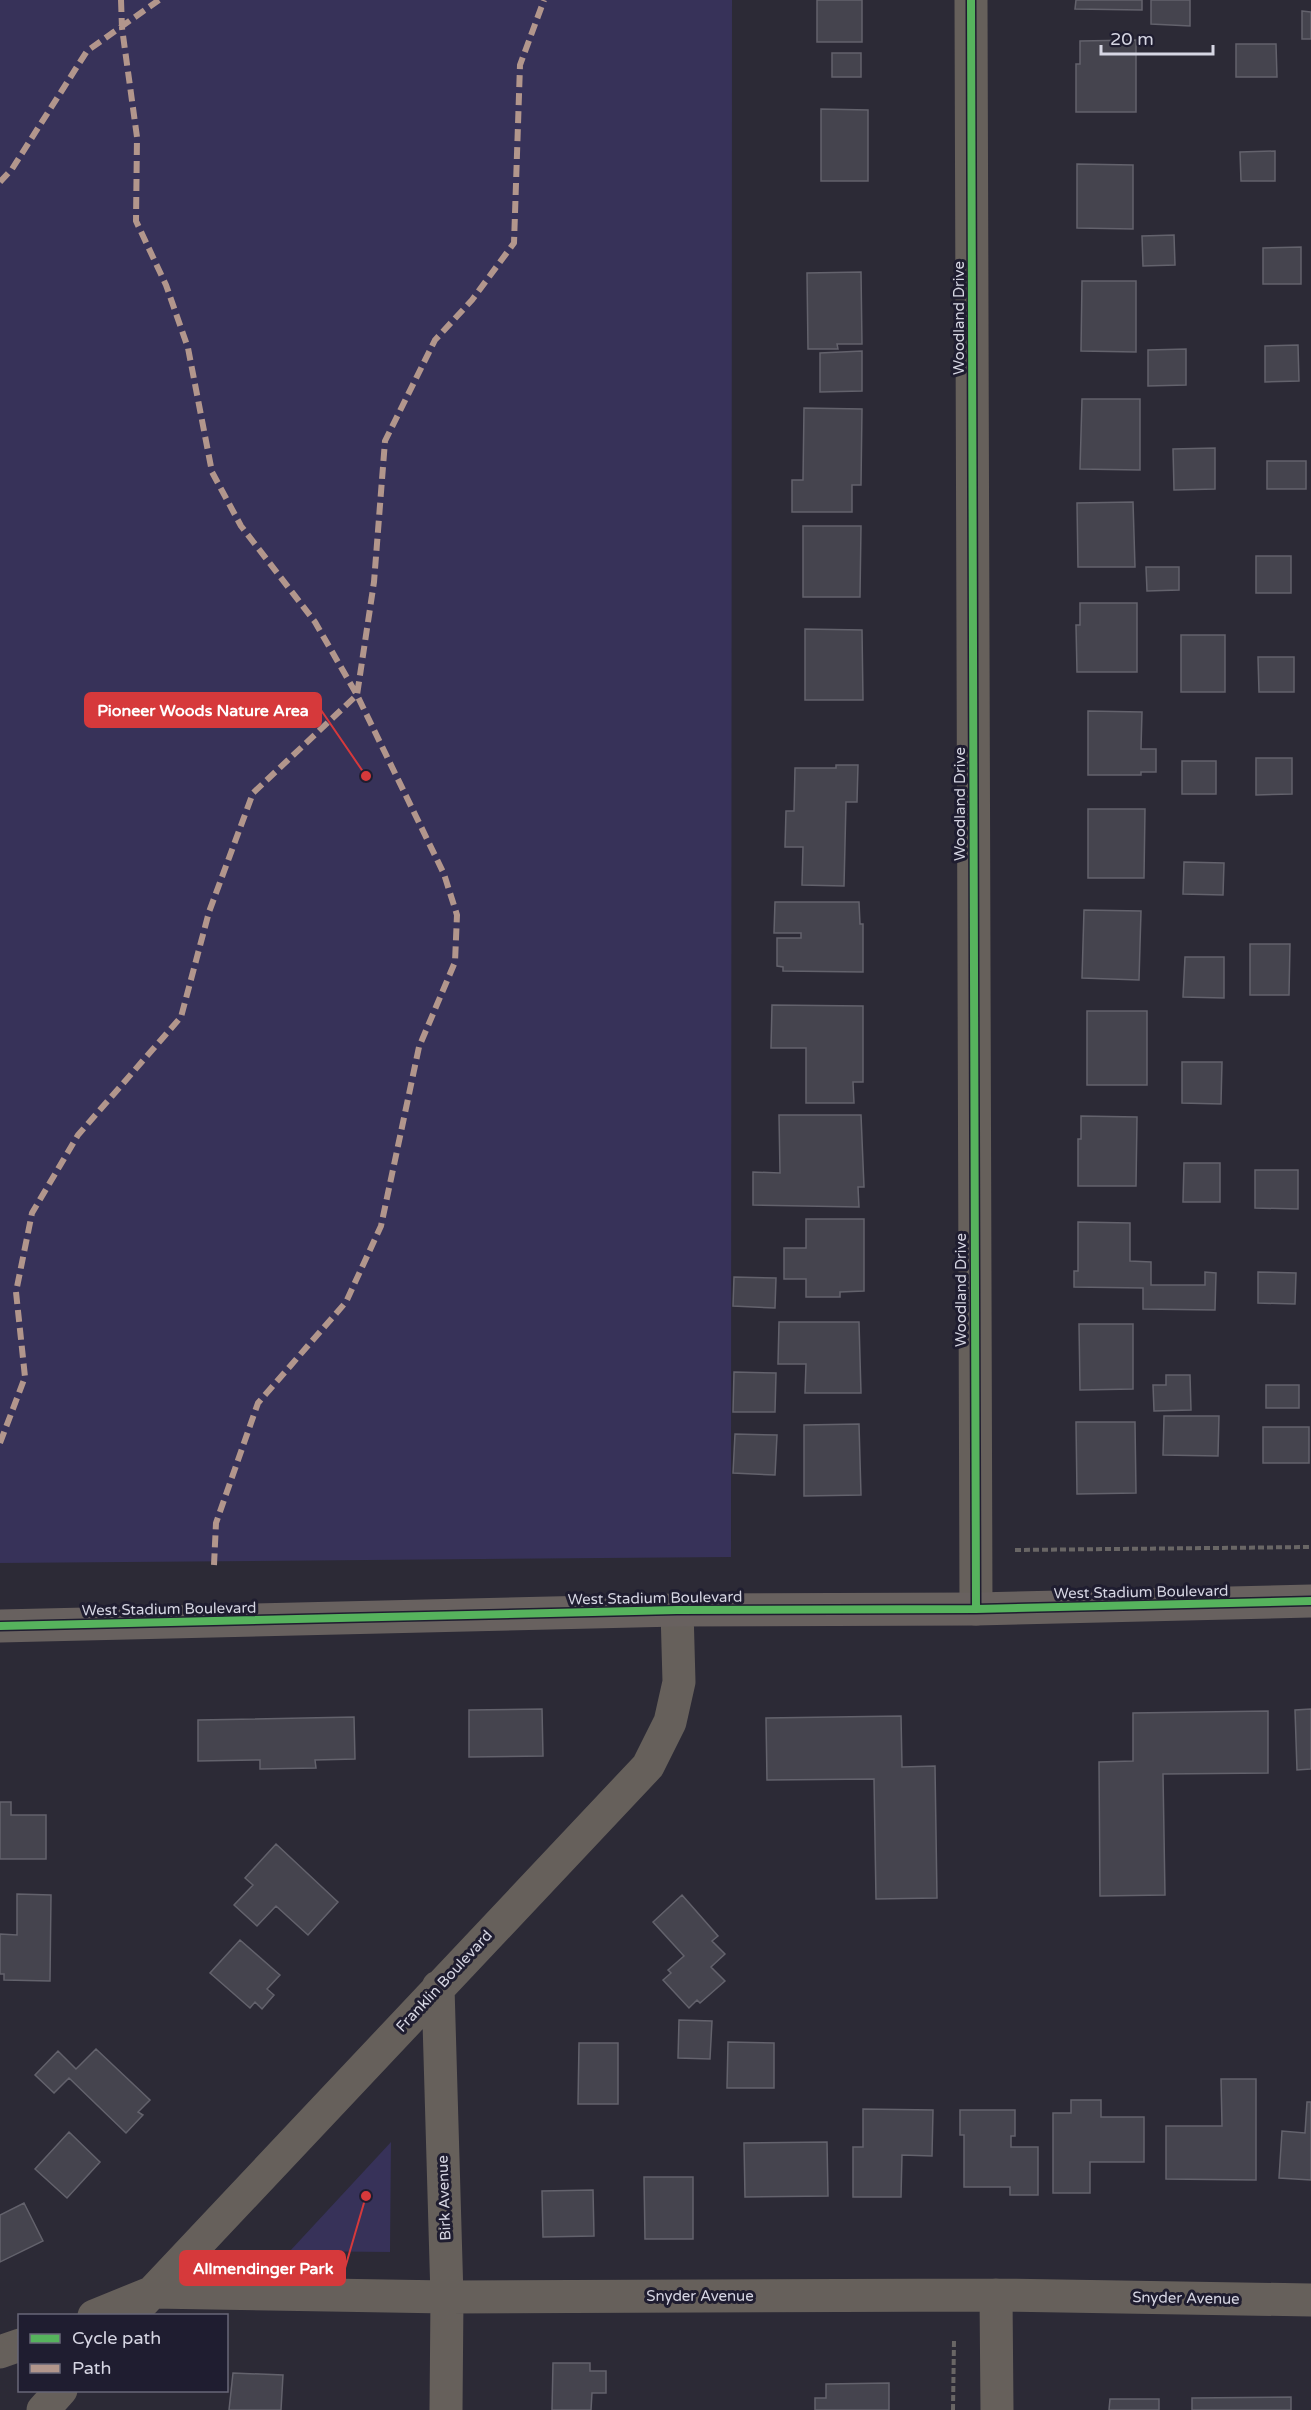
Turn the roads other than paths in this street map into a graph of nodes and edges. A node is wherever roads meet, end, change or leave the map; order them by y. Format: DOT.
graph roads {
  1 [pos="971,0"];
  2 [pos="1311,1601"];
  3 [pos="975,1609"];
  4 [pos="676,1610"];
  5 [pos="0,1626"];
  6 [pos="438,1987"];
  7 [pos="996,2295"];
  8 [pos="447,2297"];
  9 [pos="1311,2300"];
  10 [pos="142,2304"];
  11 [pos="101,2314"];
  12 [pos="18,2346"];
  13 [pos="0,2352"];
  14 [pos="60,2392"];
  15 [pos="43,2410"];
  16 [pos="446,2410"];
  17 [pos="998,2410"];
  1 -- 3 [label="street, Woodland Drive"];
  2 -- 3 [label="main road, West Stadium Boulevard"];
  3 -- 4 [label="main road, West Stadium Boulevard"];
  4 -- 5 [label="main road, West Stadium Boulevard"];
  4 -- 6 [label="street, Franklin Boulevard"];
  6 -- 8 [label="street, Birk Avenue"];
  6 -- 10 [label="street, Franklin Boulevard"];
  7 -- 8 [label="street, Snyder Avenue"];
  7 -- 9 [label="street, Snyder Avenue"];
  7 -- 17 [label="street"];
  8 -- 10 [label="street, Snyder Avenue"];
  8 -- 16 [label="street, Birk Avenue"];
  10 -- 11 [label="street, Snyder Avenue"];
  12 -- 13 [label="street"];
  14 -- 15 [label="street"];
}
